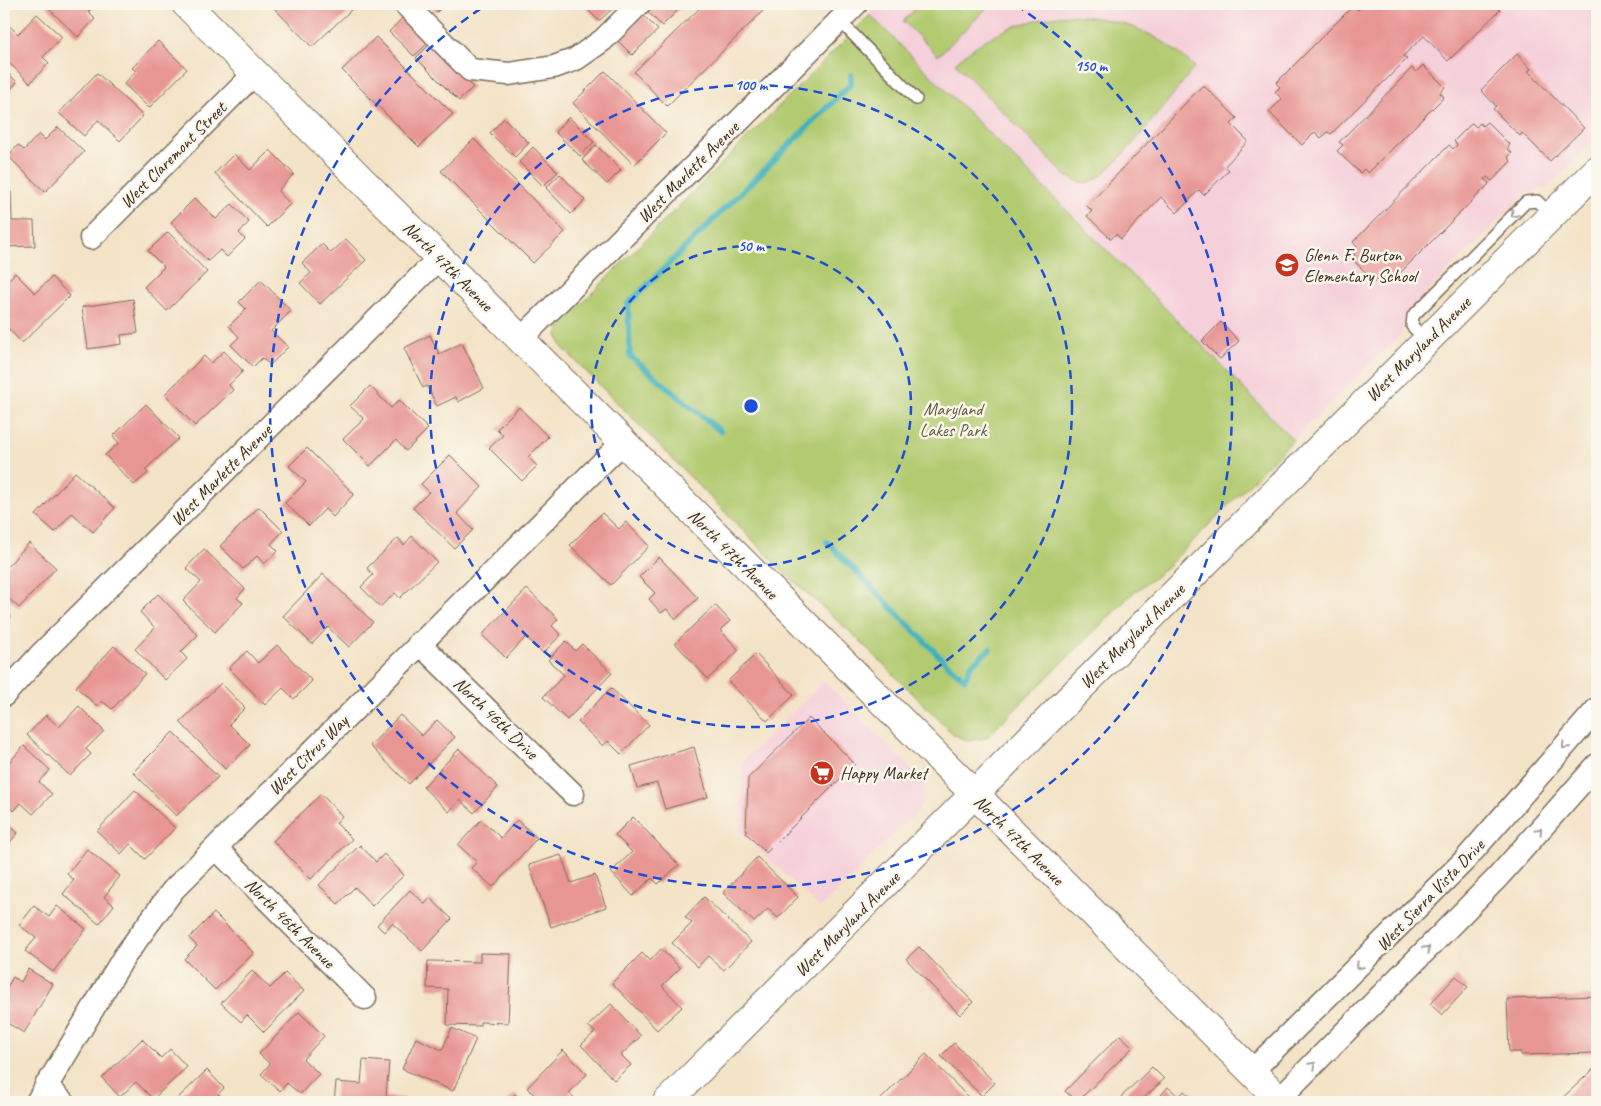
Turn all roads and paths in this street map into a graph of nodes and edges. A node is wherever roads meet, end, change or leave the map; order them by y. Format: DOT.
graph roads {
  1 [pos="186,4"];
  2 [pos="405,4"];
  3 [pos="639,4"];
  4 [pos="856,4"];
  5 [pos="839,20"];
  6 [pos="255,73"];
  7 [pos="916,98"];
  8 [pos="1597,170"];
  9 [pos="91,238"];
  10 [pos="440,257"];
  11 [pos="521,339"];
  12 [pos="622,443"];
  13 [pos="419,643"];
  14 [pos="4,695"];
  15 [pos="1597,709"];
  16 [pos="1597,764"];
  17 [pos="573,794"];
  18 [pos="974,795"];
  19 [pos="216,848"];
  20 [pos="365,998"];
  21 [pos="1252,1071"];
  22 [pos="42,1094"];
  23 [pos="1280,1101"];
  24 [pos="63,1102"];
  25 [pos="667,1102"];
  1 -- 6 [label="street, North 47th Avenue"];
  2 -- 3 [label="street"];
  4 -- 5 [label="street, West Marlette Avenue"];
  5 -- 7 [label="lane"];
  5 -- 11 [label="street, West Marlette Avenue"];
  6 -- 9 [label="street, West Claremont Street"];
  6 -- 10 [label="street, North 47th Avenue"];
  8 -- 18 [label="street, West Maryland Avenue"];
  10 -- 11 [label="street, North 47th Avenue"];
  10 -- 14 [label="street, West Marlette Avenue"];
  11 -- 12 [label="street, North 47th Avenue"];
  12 -- 13 [label="street, West Citrus Way"];
  12 -- 18 [label="street, North 47th Avenue"];
  13 -- 17 [label="street, North 46th Drive"];
  13 -- 19 [label="street, West Citrus Way"];
  15 -- 21 [label="street, West Sierra Vista Drive, one-way"];
  23 -- 16 [label="street, West Sierra Vista Drive, one-way"];
  18 -- 21 [label="street, North 47th Avenue"];
  18 -- 25 [label="street, West Maryland Avenue"];
  19 -- 20 [label="street, North 46th Avenue"];
  19 -- 22 [label="street, West Citrus Way"];
  21 -- 23 [label="street, North 47th Avenue"];
  22 -- 24 [label="street"];
}
